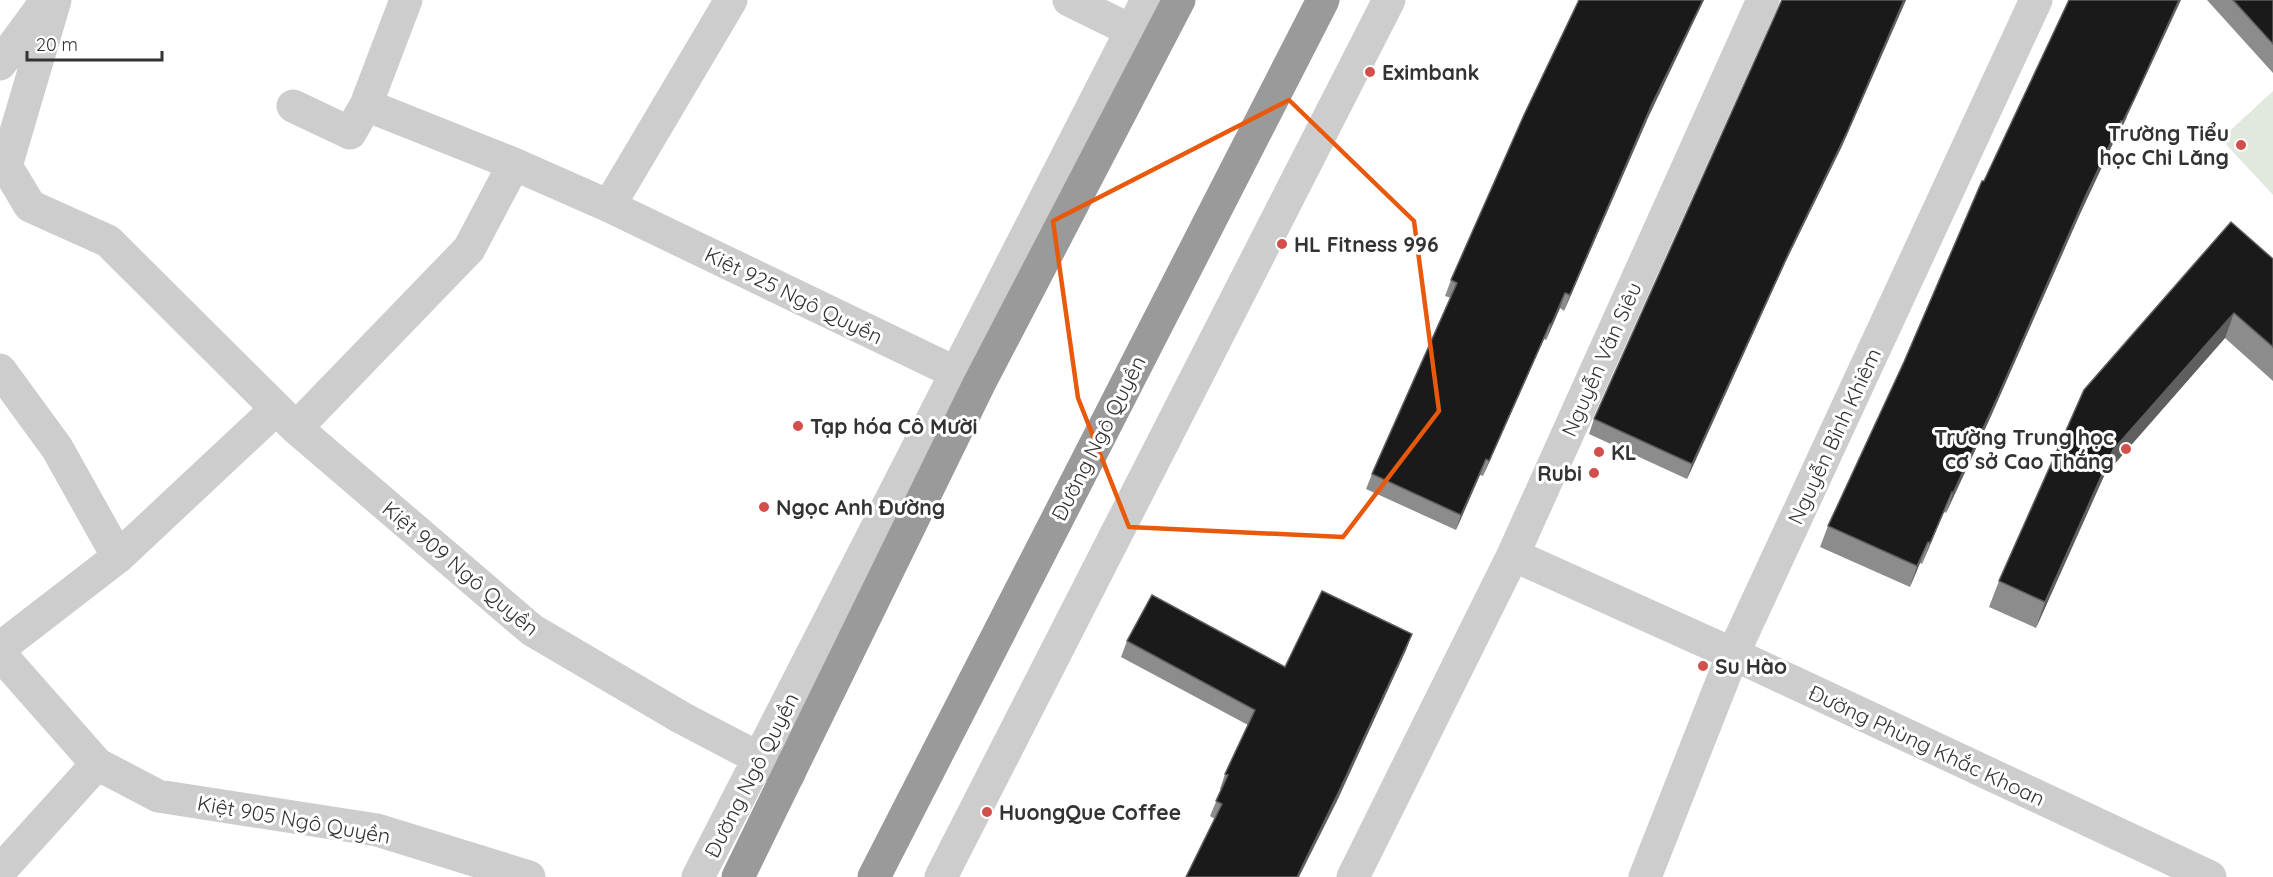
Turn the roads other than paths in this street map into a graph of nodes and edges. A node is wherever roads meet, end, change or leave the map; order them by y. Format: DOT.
graph roads {
  1 [pos="47,0"];
  2 [pos="55,0"];
  3 [pos="406,0"];
  4 [pos="731,0"];
  5 [pos="1069,0"];
  6 [pos="1148,0"];
  7 [pos="1179,0"];
  8 [pos="1323,0"];
  9 [pos="1389,0"];
  10 [pos="1763,0"];
  11 [pos="2036,0"];
  12 [pos="1132,31"];
  13 [pos="0,64"];
  14 [pos="366,105"];
  15 [pos="293,106"];
  16 [pos="514,164"];
  17 [pos="3,169"];
  18 [pos="609,206"];
  19 [pos="0,370"];
  20 [pos="968,378"];
  21 [pos="286,418"];
  22 [pos="1513,555"];
  23 [pos="118,557"];
  24 [pos="0,648"];
  25 [pos="0,654"];
  26 [pos="1733,654"];
  27 [pos="759,759"];
  28 [pos="97,764"];
  29 [pos="789,774"];
  30 [pos="0,871"];
  31 [pos="529,877"];
  32 [pos="698,877"];
  33 [pos="738,877"];
  34 [pos="874,877"];
  35 [pos="941,877"];
  36 [pos="1353,877"];
  37 [pos="1645,877"];
  38 [pos="2210,877"];
  1 -- 13 [label="street"];
  2 -- 17 [label="street"];
  3 -- 14 [label="street"];
  4 -- 18 [label="street"];
  5 -- 12 [label="street"];
  6 -- 12 [label="street, Đường Ngô Quyền"];
  7 -- 20 [label="highway, Đường Ngô Quyền"];
  8 -- 34 [label="highway, Đường Ngô Quyền"];
  9 -- 35 [label="street"];
  10 -- 22 [label="street, Nguyễn Văn Siêu"];
  11 -- 26 [label="street, Nguyễn Bỉnh Khiêm"];
  12 -- 20 [label="street, Đường Ngô Quyền"];
  14 -- 15 [label="street"];
  14 -- 16 [label="street, Kiệt 925 Ngô Quyền"];
  16 -- 18 [label="street, Kiệt 925 Ngô Quyền"];
  16 -- 21 [label="street"];
  17 -- 21 [label="street, Kiệt 909 Ngô Quyền"];
  18 -- 20 [label="street, Kiệt 925 Ngô Quyền"];
  19 -- 23 [label="street"];
  20 -- 27 [label="street, Đường Ngô Quyền"];
  20 -- 29 [label="highway, Đường Ngô Quyền"];
  21 -- 23 [label="street"];
  21 -- 27 [label="street, Kiệt 909 Ngô Quyền"];
  22 -- 26 [label="street, Đường Phùng Khắc Khoan"];
  22 -- 36 [label="street, Nguyễn Văn Siêu"];
  23 -- 24 [label="street"];
  25 -- 28 [label="street, Kiệt 905 Ngô Quyền"];
  26 -- 37 [label="street, Nguyễn Bỉnh Khiêm"];
  26 -- 38 [label="street, Đường Phùng Khắc Khoan"];
  27 -- 29 [label="street, Kiệt 909 Ngô Quyền"];
  27 -- 32 [label="street, Đường Ngô Quyền"];
  28 -- 30 [label="street"];
  28 -- 31 [label="street, Kiệt 905 Ngô Quyền"];
  29 -- 33 [label="highway, Đường Ngô Quyền"];
}
